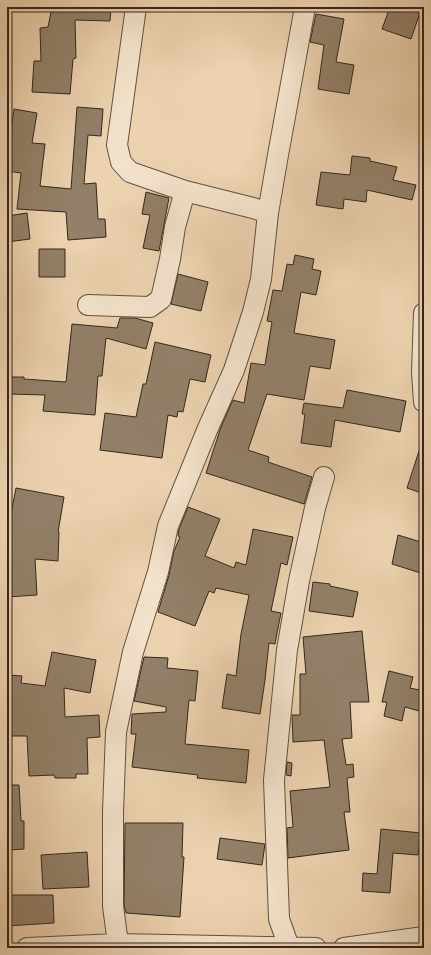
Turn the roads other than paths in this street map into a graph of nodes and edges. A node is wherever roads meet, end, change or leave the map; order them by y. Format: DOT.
graph roads {
  1 [pos="136,7"];
  2 [pos="305,7"];
  3 [pos="185,191"];
  4 [pos="268,213"];
  5 [pos="88,305"];
  6 [pos="424,313"];
  7 [pos="424,402"];
  8 [pos="324,477"];
  9 [pos="424,937"];
  10 [pos="118,944"];
  11 [pos="289,947"];
  12 [pos="27,948"];
  13 [pos="316,948"];
  14 [pos="344,948"];
  1 -- 3 [label="street"];
  2 -- 4 [label="street"];
  3 -- 4 [label="street"];
  3 -- 5 [label="street"];
  4 -- 10 [label="street"];
  6 -- 7 [label="street"];
  8 -- 11 [label="street"];
  9 -- 14 [label="street"];
  10 -- 11 [label="street"];
  10 -- 12 [label="street"];
  11 -- 13 [label="street"];
}
